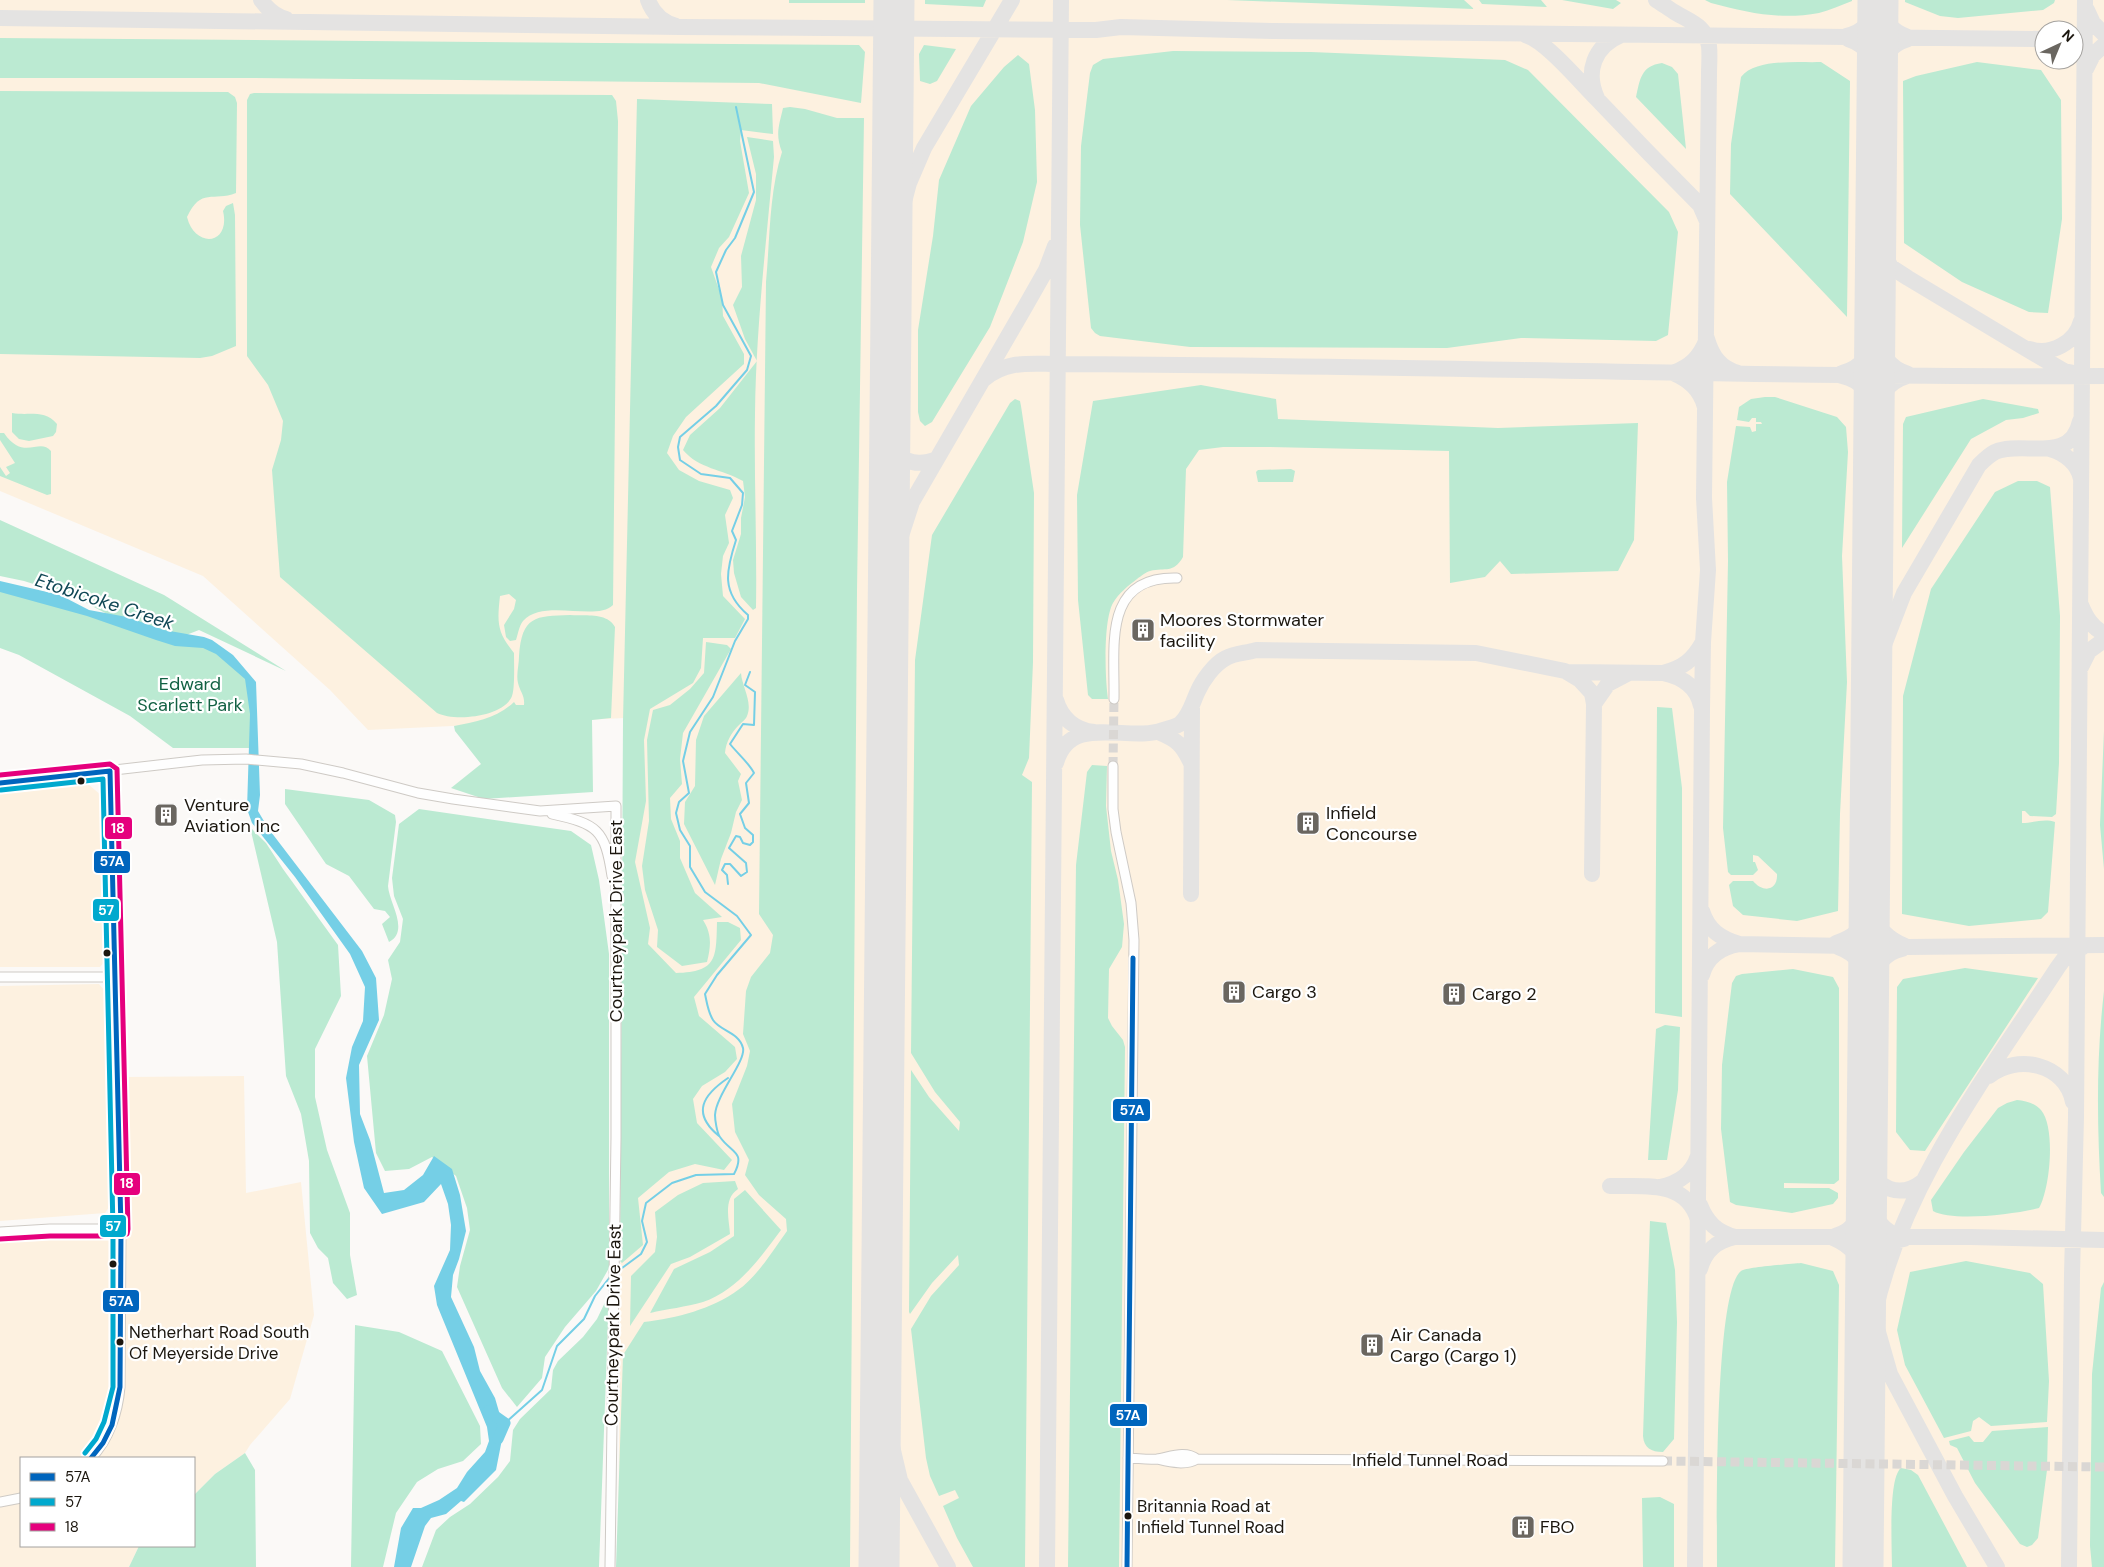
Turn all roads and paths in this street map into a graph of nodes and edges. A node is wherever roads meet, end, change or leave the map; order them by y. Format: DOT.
graph roads {
  1 [pos="1178,578"];
  2 [pos="1114,699"];
  3 [pos="1113,766"];
  4 [pos="110,771"];
  5 [pos="0,783"];
  6 [pos="540,811"];
  7 [pos="615,897"];
  8 [pos="0,977"];
  9 [pos="114,977"];
  10 [pos="120,1229"];
  11 [pos="0,1232"];
  12 [pos="92,1457"];
  13 [pos="1128,1458"];
  14 [pos="1663,1461"];
  15 [pos="20,1498"];
  16 [pos="0,1502"];
  17 [pos="610,1567"];
  18 [pos="1127,1567"];
  1 -- 2 [label="street"];
  3 -- 13 [label="street"];
  4 -- 5 [label="street, Courtneypark Drive East"];
  4 -- 6 [label="street, Courtneypark Drive East"];
  4 -- 9 [label="street"];
  6 -- 7 [label="street"];
  6 -- 7 [label="street, Courtneypark Drive East"];
  7 -- 17 [label="street, Courtneypark Drive East"];
  8 -- 9 [label="street"];
  9 -- 10 [label="street"];
  10 -- 11 [label="street"];
  10 -- 12 [label="street"];
  13 -- 14 [label="street, Infield Tunnel Road"];
  13 -- 18 [label="street"];
  15 -- 16 [label="street"];
}
